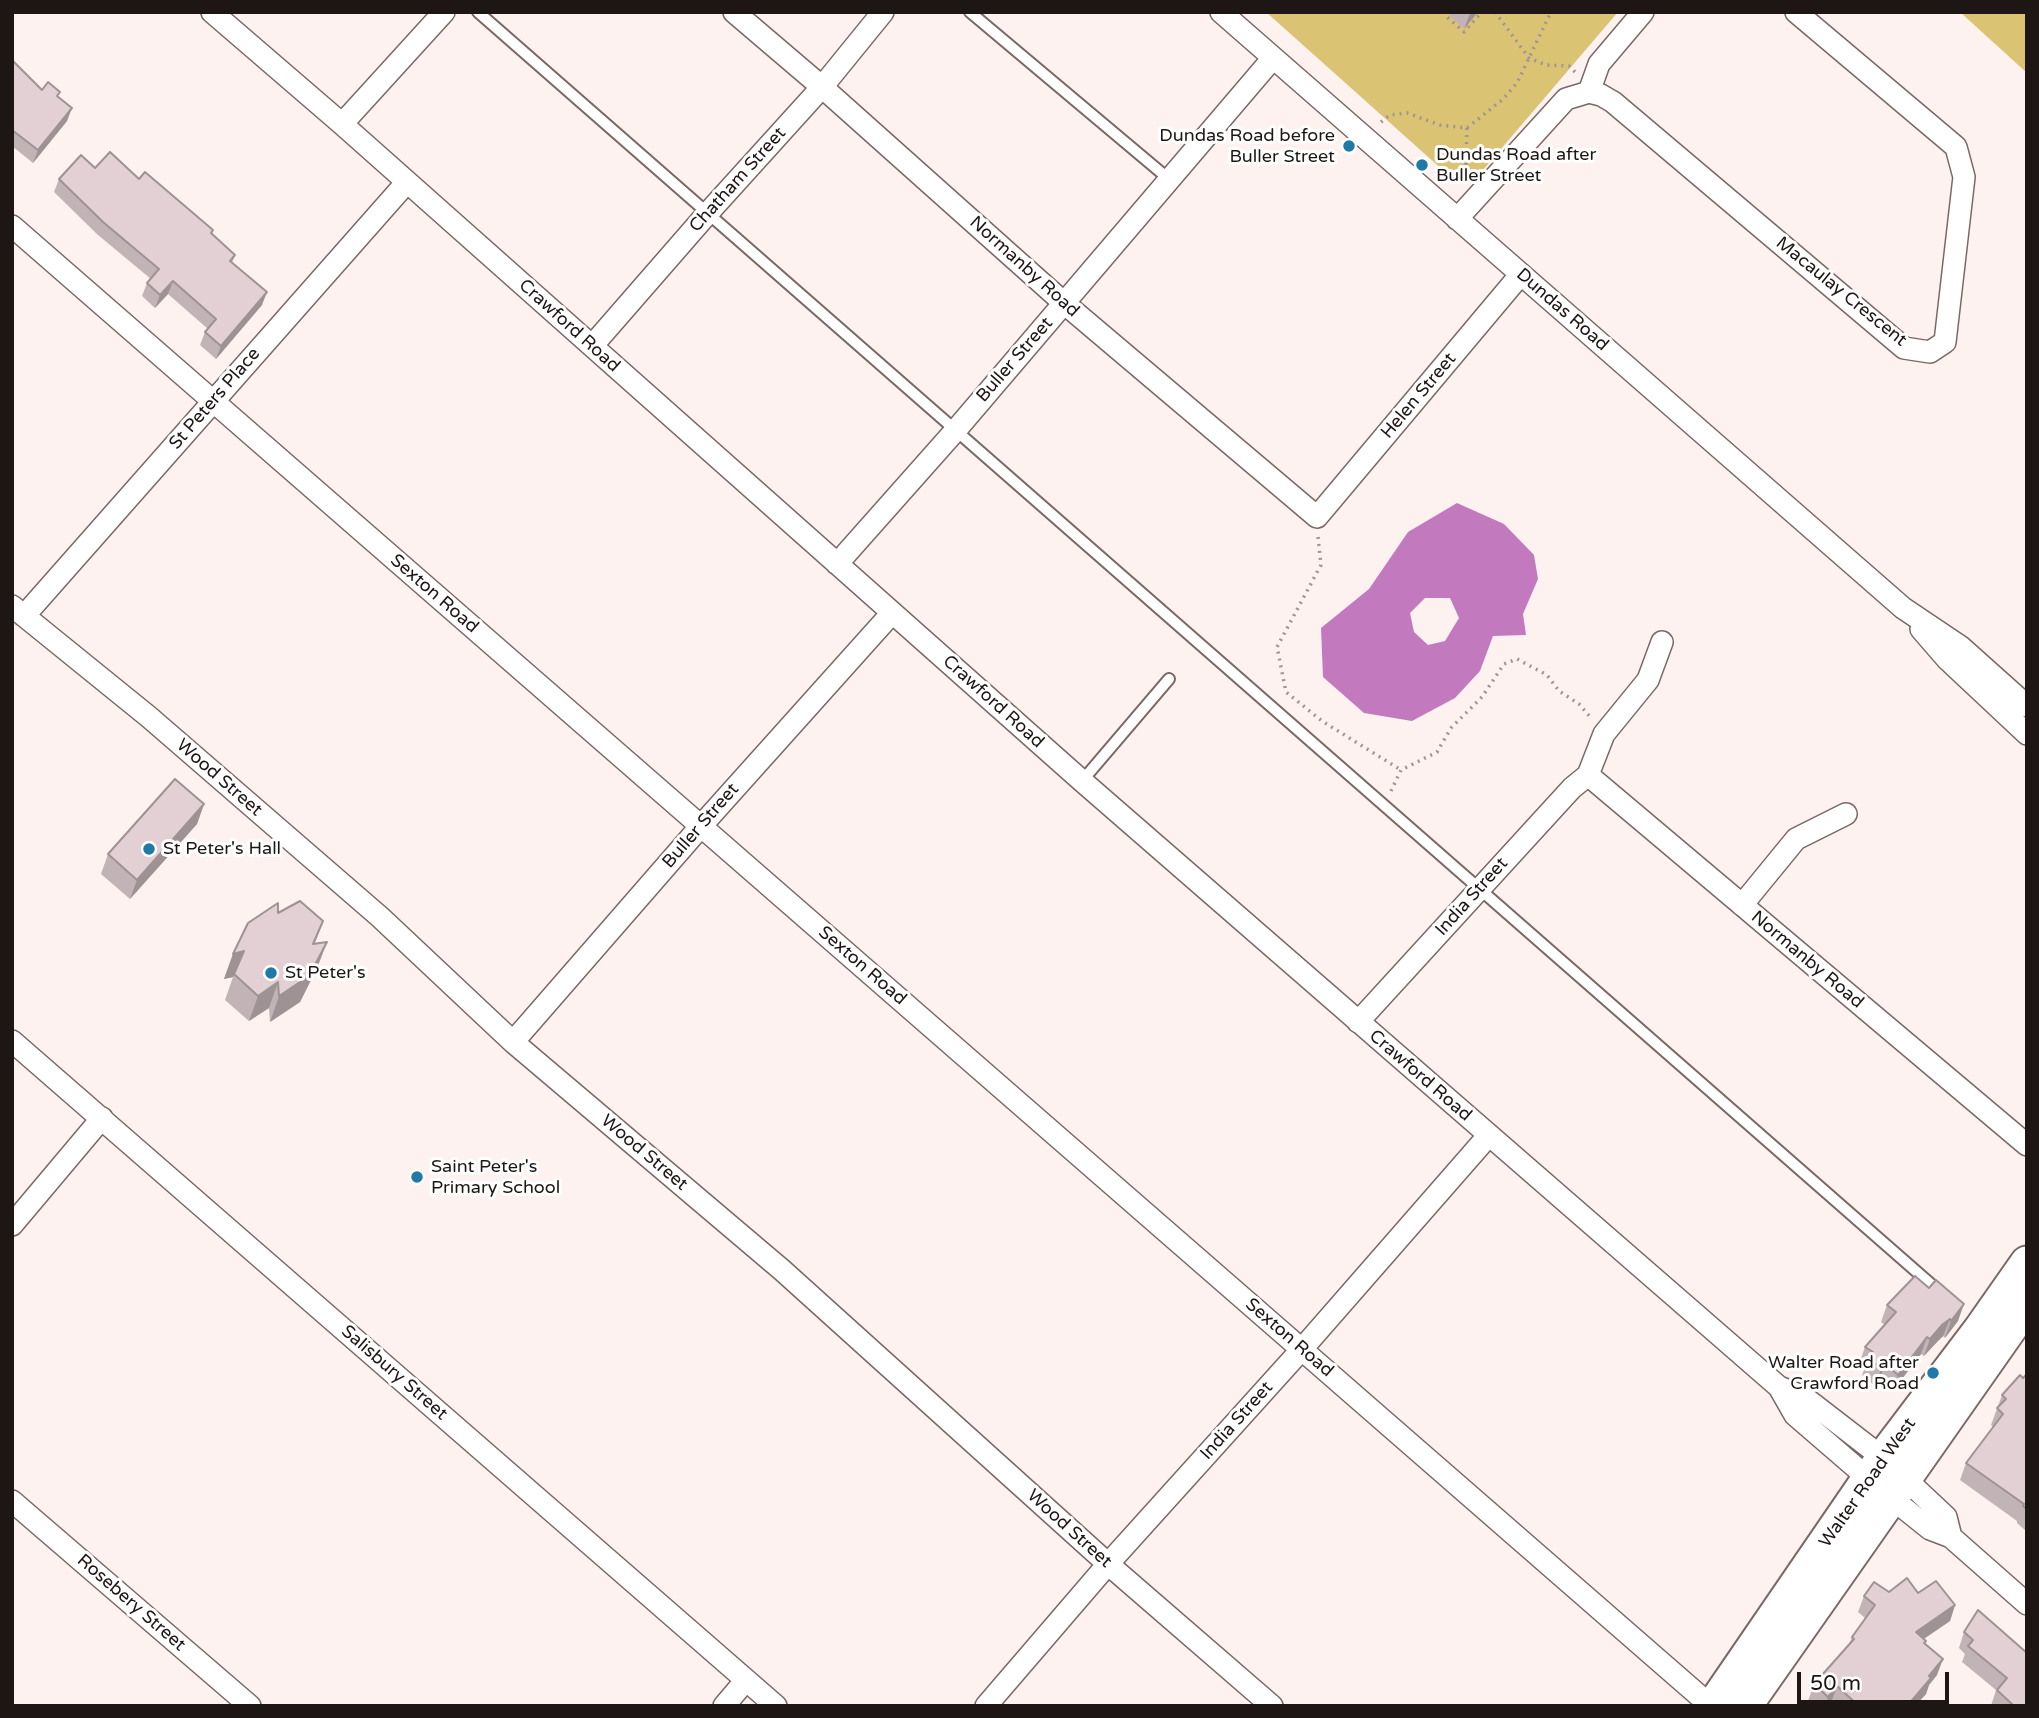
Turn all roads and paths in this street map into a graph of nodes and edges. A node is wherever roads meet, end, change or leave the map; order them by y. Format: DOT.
graph roads {
  1 [pos="212,12"];
  2 [pos="444,12"];
  3 [pos="478,12"];
  4 [pos="734,12"];
  5 [pos="883,12"];
  6 [pos="970,12"];
  7 [pos="1221,12"];
  8 [pos="1451,12"];
  9 [pos="1482,12"];
  10 [pos="1496,12"];
  11 [pos="1551,12"];
  12 [pos="1643,12"];
  13 [pos="1796,12"];
  14 [pos="1273,58"];
  15 [pos="1529,58"];
  16 [pos="822,87"];
  17 [pos="1589,92"];
  18 [pos="1381,122"];
  19 [pos="342,124"];
  20 [pos="1467,128"];
  21 [pos="1170,180"];
  22 [pos="407,182"];
  23 [pos="1469,182"];
  24 [pos="707,214"];
  25 [pos="1457,219"];
  26 [pos="12,226"];
  27 [pos="1521,274"];
  28 [pos="1064,303"];
  29 [pos="592,346"];
  30 [pos="213,402"];
  31 [pos="955,431"];
  32 [pos="1317,517"];
  33 [pos="837,564"];
  34 [pos="1903,608"];
  35 [pos="18,611"];
  36 [pos="892,612"];
  37 [pos="1662,642"];
  38 [pos="1169,679"];
  39 [pos="2027,706"];
  40 [pos="1604,734"];
  41 [pos="2027,734"];
  42 [pos="1401,770"];
  43 [pos="1588,775"];
  44 [pos="1082,781"];
  45 [pos="1385,806"];
  46 [pos="1846,814"];
  47 [pos="701,826"];
  48 [pos="1478,889"];
  49 [pos="1742,905"];
  50 [pos="1358,1022"];
  51 [pos="12,1041"];
  52 [pos="513,1042"];
  53 [pos="102,1118"];
  54 [pos="1489,1135"];
  55 [pos="2027,1145"];
  56 [pos="12,1225"];
  57 [pos="2027,1262"];
  58 [pos="1951,1302"];
  59 [pos="2027,1304"];
  60 [pos="1983,1331"];
  61 [pos="1302,1349"];
  62 [pos="1887,1477"];
  63 [pos="12,1501"];
  64 [pos="1108,1564"];
  65 [pos="2027,1604"];
  66 [pos="746,1680"];
  67 [pos="250,1706"];
  68 [pos="724,1706"];
  69 [pos="776,1706"];
  70 [pos="986,1706"];
  71 [pos="1272,1706"];
  72 [pos="1712,1706"];
  73 [pos="1745,1706"];
  1 -- 19 [label="street, Crawford Road"];
  2 -- 19 [label="street"];
  3 -- 24 [label="lane"];
  4 -- 16 [label="street, Normanby Road"];
  5 -- 16 [label="street, Chatham Street"];
  6 -- 21 [label="lane"];
  7 -- 14 [label="street, Dundas Road"];
  8 -- 9 [label="path"];
  10 -- 15 [label="path"];
  11 -- 15 [label="path"];
  12 -- 17 [label="street"];
  13 -- 17 [label="street, Macaulay Crescent"];
  14 -- 21 [label="street, Buller Street"];
  14 -- 25 [label="street, Dundas Road"];
  15 -- 17 [label="path"];
  15 -- 20 [label="path"];
  16 -- 24 [label="street, Chatham Street"];
  16 -- 28 [label="street, Normanby Road"];
  17 -- 25 [label="street"];
  18 -- 20 [label="path"];
  19 -- 22 [label="street, Crawford Road"];
  20 -- 23 [label="path"];
  21 -- 28 [label="street, Buller Street"];
  22 -- 29 [label="street, Crawford Road"];
  22 -- 30 [label="street, St Peters Place"];
  24 -- 29 [label="street, Chatham Street"];
  24 -- 31 [label="lane"];
  25 -- 27 [label="street, Dundas Road"];
  26 -- 30 [label="street, Sexton Road"];
  27 -- 32 [label="street, Helen Street"];
  27 -- 34 [label="street, Dundas Road"];
  28 -- 31 [label="street, Buller Street"];
  28 -- 32 [label="street, Normanby Road"];
  29 -- 33 [label="street, Crawford Road"];
  30 -- 35 [label="street, St Peters Place"];
  30 -- 47 [label="street, Sexton Road"];
  31 -- 33 [label="street, Buller Street"];
  31 -- 45 [label="lane"];
  32 -- 42 [label="path"];
  33 -- 36 [label="street, Crawford Road"];
  34 -- 39 [label="street, Dundas Road"];
  34 -- 41 [label="street, Dundas Road"];
  35 -- 52 [label="street, Wood Street"];
  36 -- 44 [label="street, Crawford Road"];
  36 -- 47 [label="street, Buller Street"];
  37 -- 40 [label="street"];
  38 -- 44 [label="lane"];
  40 -- 42 [label="path"];
  40 -- 43 [label="street"];
  42 -- 45 [label="path"];
  43 -- 48 [label="street, India Street"];
  43 -- 49 [label="street, Normanby Road"];
  44 -- 50 [label="street, Crawford Road"];
  45 -- 48 [label="lane"];
  46 -- 49 [label="street"];
  47 -- 52 [label="street, Buller Street"];
  47 -- 61 [label="street, Sexton Road"];
  48 -- 50 [label="street, India Street"];
  48 -- 58 [label="lane"];
  49 -- 55 [label="street, Normanby Road"];
  50 -- 54 [label="street, Crawford Road"];
  51 -- 53 [label="street, Salisbury Street"];
  52 -- 64 [label="street, Wood Street"];
  53 -- 56 [label="street"];
  53 -- 66 [label="street, Salisbury Street"];
  54 -- 61 [label="street, India Street"];
  54 -- 62 [label="street, Crawford Road"];
  57 -- 60 [label="main road, Walter Road West"];
  59 -- 60 [label="main road, Walter Road West"];
  60 -- 62 [label="main road, Walter Road West"];
  61 -- 64 [label="street, India Street"];
  61 -- 72 [label="street, Sexton Road"];
  62 -- 65 [label="street, Crawford Road"];
  62 -- 72 [label="main road, Walter Road West"];
  62 -- 73 [label="main road, Walter Road West"];
  63 -- 67 [label="street, Rosebery Street"];
  64 -- 70 [label="street, India Street"];
  64 -- 71 [label="street, Wood Street"];
  66 -- 68 [label="street"];
  66 -- 69 [label="street, Salisbury Street"];
}
